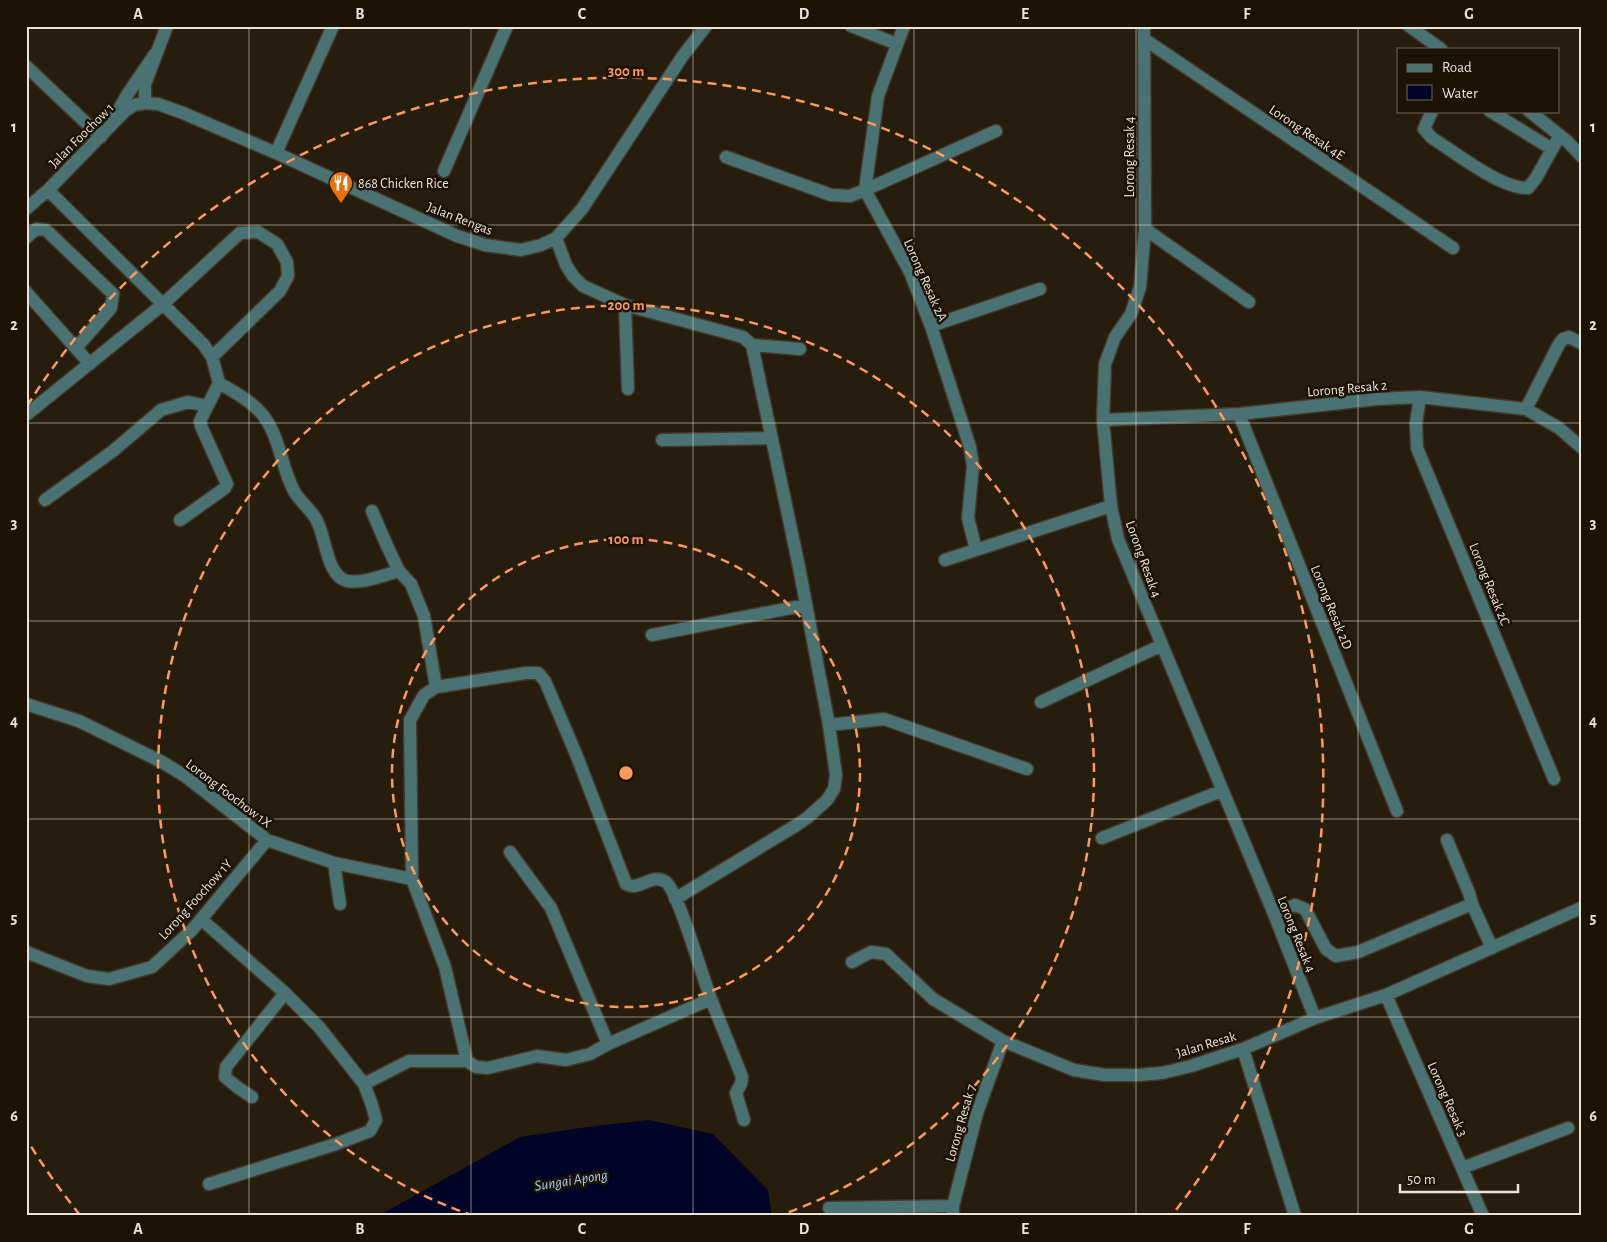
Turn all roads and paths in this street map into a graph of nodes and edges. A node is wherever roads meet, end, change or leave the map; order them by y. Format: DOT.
graph roads {
  1 [pos="167,26"];
  2 [pos="333,26"];
  3 [pos="507,26"];
  4 [pos="706,26"];
  5 [pos="851,26"];
  6 [pos="904,26"];
  7 [pos="1144,26"];
  8 [pos="1409,26"];
  9 [pos="1144,40"];
  10 [pos="897,44"];
  11 [pos="1440,48"];
  12 [pos="155,54"];
  13 [pos="26,66"];
  14 [pos="145,103"];
  15 [pos="1432,112"];
  16 [pos="1492,112"];
  17 [pos="1530,112"];
  18 [pos="110,127"];
  19 [pos="996,132"];
  20 [pos="1560,136"];
  21 [pos="101,137"];
  22 [pos="1552,149"];
  23 [pos="276,153"];
  24 [pos="1581,156"];
  25 [pos="726,157"];
  26 [pos="444,171"];
  27 [pos="48,190"];
  28 [pos="866,190"];
  29 [pos="26,209"];
  30 [pos="1145,229"];
  31 [pos="26,238"];
  32 [pos="556,238"];
  33 [pos="1453,248"];
  34 [pos="1040,289"];
  35 [pos="26,292"];
  36 [pos="1249,302"];
  37 [pos="162,305"];
  38 [pos="626,305"];
  39 [pos="930,326"];
  40 [pos="1581,343"];
  41 [pos="752,345"];
  42 [pos="76,348"];
  43 [pos="800,349"];
  44 [pos="212,357"];
  45 [pos="90,364"];
  46 [pos="219,383"];
  47 [pos="628,388"];
  48 [pos="1420,397"];
  49 [pos="207,406"];
  50 [pos="1526,409"];
  51 [pos="1239,414"];
  52 [pos="26,415"];
  53 [pos="1103,420"];
  54 [pos="771,438"];
  55 [pos="662,440"];
  56 [pos="1581,447"];
  57 [pos="45,500"];
  58 [pos="1111,506"];
  59 [pos="372,511"];
  60 [pos="180,520"];
  61 [pos="976,550"];
  62 [pos="946,560"];
  63 [pos="399,571"];
  64 [pos="806,605"];
  65 [pos="652,635"];
  66 [pos="1162,645"];
  67 [pos="436,687"];
  68 [pos="1041,702"];
  69 [pos="26,704"];
  70 [pos="830,725"];
  71 [pos="1027,770"];
  72 [pos="1554,779"];
  73 [pos="1221,791"];
  74 [pos="1397,811"];
  75 [pos="1102,838"];
  76 [pos="267,840"];
  77 [pos="1447,840"];
  78 [pos="510,852"];
  79 [pos="334,863"];
  80 [pos="412,879"];
  81 [pos="675,899"];
  82 [pos="340,904"];
  83 [pos="1472,904"];
  84 [pos="1581,908"];
  85 [pos="1274,914"];
  86 [pos="201,918"];
  87 [pos="1492,948"];
  88 [pos="26,952"];
  89 [pos="852,962"];
  90 [pos="285,994"];
  91 [pos="1386,995"];
  92 [pos="711,1000"];
  93 [pos="1315,1018"];
  94 [pos="1003,1041"];
  95 [pos="608,1044"];
  96 [pos="1243,1049"];
  97 [pos="468,1061"];
  98 [pos="364,1084"];
  99 [pos="252,1097"];
  100 [pos="744,1120"];
  101 [pos="1568,1128"];
  102 [pos="1462,1168"];
  103 [pos="209,1184"];
  104 [pos="829,1208"];
  105 [pos="953,1211"];
  106 [pos="1295,1216"];
  107 [pos="1483,1216"];
  1 -- 12 [label="street"];
  2 -- 23 [label="street"];
  3 -- 26 [label="street"];
  4 -- 32 [label="street, Jalan Rengas"];
  5 -- 10 [label="street"];
  6 -- 10 [label="street"];
  7 -- 9 [label="street, Lorong Resak 4"];
  8 -- 11 [label="street"];
  9 -- 30 [label="street, Lorong Resak 4"];
  9 -- 33 [label="street, Lorong Resak 4E"];
  10 -- 28 [label="street"];
  12 -- 14 [label="street"];
  12 -- 18 [label="street"];
  13 -- 21 [label="street"];
  14 -- 18 [label="street, Jalan Foochow 1"];
  14 -- 23 [label="street, Jalan Rengas"];
  15 -- 22 [label="street"];
  16 -- 22 [label="street"];
  17 -- 20 [label="street"];
  18 -- 21 [label="street, Jalan Foochow 1"];
  19 -- 28 [label="street"];
  20 -- 22 [label="street"];
  20 -- 24 [label="street"];
  21 -- 27 [label="street, Jalan Foochow 1"];
  23 -- 32 [label="street, Jalan Rengas"];
  25 -- 28 [label="street"];
  27 -- 29 [label="street, Jalan Foochow 1"];
  27 -- 37 [label="street"];
  28 -- 39 [label="street, Lorong Resak 2A"];
  30 -- 36 [label="street"];
  30 -- 53 [label="street, Lorong Resak 4"];
  31 -- 42 [label="street"];
  32 -- 38 [label="street"];
  34 -- 39 [label="street"];
  35 -- 42 [label="street"];
  37 -- 44 [label="street"];
  37 -- 44 [label="street"];
  37 -- 45 [label="street"];
  38 -- 41 [label="street"];
  38 -- 47 [label="street"];
  39 -- 61 [label="street, Lorong Resak 2A"];
  40 -- 50 [label="street"];
  41 -- 43 [label="street"];
  41 -- 54 [label="street"];
  42 -- 45 [label="street"];
  44 -- 46 [label="street"];
  45 -- 52 [label="street"];
  46 -- 49 [label="street"];
  46 -- 63 [label="street"];
  48 -- 50 [label="street, Lorong Resak 2"];
  48 -- 51 [label="street, Lorong Resak 2"];
  48 -- 72 [label="street, Lorong Resak 2C"];
  49 -- 57 [label="street"];
  49 -- 60 [label="street"];
  50 -- 56 [label="street, Lorong Resak 2"];
  51 -- 53 [label="street, Lorong Resak 2"];
  51 -- 74 [label="street, Lorong Resak 2D"];
  53 -- 58 [label="street, Lorong Resak 4"];
  54 -- 55 [label="street"];
  54 -- 64 [label="street"];
  58 -- 61 [label="street"];
  58 -- 66 [label="street, Lorong Resak 4"];
  59 -- 63 [label="street"];
  61 -- 62 [label="street"];
  63 -- 67 [label="street"];
  64 -- 65 [label="street"];
  64 -- 70 [label="street"];
  66 -- 68 [label="street"];
  66 -- 73 [label="street, Lorong Resak 4"];
  67 -- 80 [label="street"];
  67 -- 81 [label="street"];
  69 -- 76 [label="street, Lorong Foochow 1X"];
  70 -- 71 [label="street"];
  70 -- 81 [label="street"];
  73 -- 75 [label="street"];
  73 -- 85 [label="street, Lorong Resak 4"];
  76 -- 79 [label="street, Lorong Foochow 1X"];
  76 -- 86 [label="street, Lorong Foochow 1Y"];
  77 -- 83 [label="street"];
  78 -- 95 [label="street"];
  79 -- 80 [label="street, Lorong Foochow 1X"];
  79 -- 82 [label="street"];
  80 -- 97 [label="street"];
  81 -- 92 [label="street"];
  83 -- 85 [label="street"];
  83 -- 87 [label="street"];
  84 -- 87 [label="street, Jalan Resak"];
  85 -- 93 [label="street, Lorong Resak 4"];
  86 -- 88 [label="street, Lorong Foochow 1Y"];
  86 -- 90 [label="street"];
  87 -- 91 [label="street, Jalan Resak"];
  89 -- 94 [label="street, Jalan Resak"];
  90 -- 98 [label="street"];
  90 -- 99 [label="street"];
  91 -- 93 [label="street, Jalan Resak"];
  91 -- 102 [label="street, Lorong Resak 3"];
  92 -- 95 [label="street"];
  92 -- 100 [label="street"];
  93 -- 96 [label="street, Jalan Resak"];
  94 -- 96 [label="street, Jalan Resak"];
  94 -- 105 [label="street, Lorong Resak 7"];
  95 -- 97 [label="street"];
  96 -- 106 [label="street"];
  97 -- 98 [label="street"];
  98 -- 103 [label="street"];
  101 -- 102 [label="street"];
  102 -- 107 [label="street, Lorong Resak 3"];
  104 -- 105 [label="street"];
}
